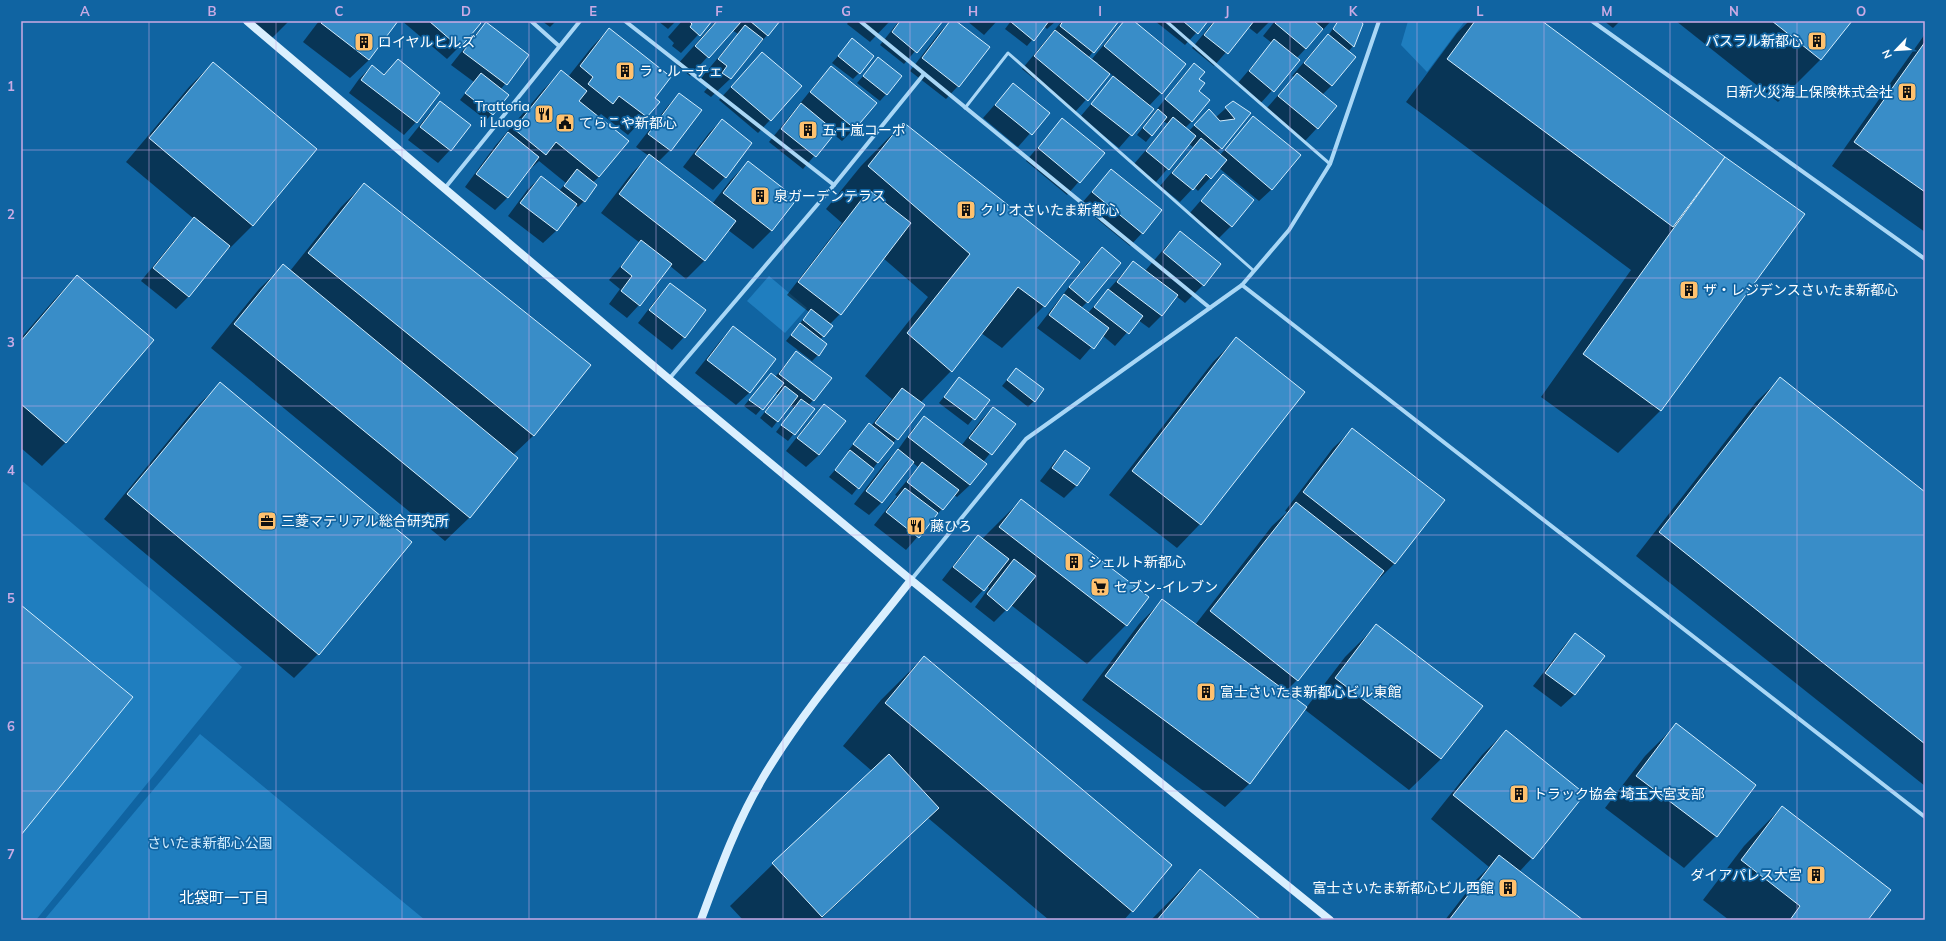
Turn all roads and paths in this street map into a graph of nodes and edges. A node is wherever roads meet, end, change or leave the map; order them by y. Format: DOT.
graph roads {
  1 [pos="247,21"];
  2 [pos="531,21"];
  3 [pos="580,21"];
  4 [pos="625,21"];
  5 [pos="860,21"];
  6 [pos="1166,21"];
  7 [pos="1379,21"];
  8 [pos="1592,21"];
  9 [pos="559,46"];
  10 [pos="924,74"];
  11 [pos="965,109"];
  12 [pos="1330,164"];
  13 [pos="834,185"];
  14 [pos="445,188"];
  15 [pos="1925,259"];
  16 [pos="1254,271"];
  17 [pos="1242,285"];
  18 [pos="1210,308"];
  19 [pos="669,379"];
  20 [pos="911,580"];
  21 [pos="1925,817"];
  22 [pos="701,920"];
  23 [pos="1330,920"];
  1 -- 14 [label="street"];
  2 -- 9 [label="street"];
  3 -- 9 [label="street"];
  4 -- 13 [label="street"];
  5 -- 10 [label="street"];
  6 -- 12 [label="lane"];
  7 -- 12 [label="street"];
  8 -- 15 [label="street"];
  9 -- 14 [label="street"];
  10 -- 11 [label="street"];
  10 -- 13 [label="street"];
  11 -- 16 [label="lane"];
  11 -- 18 [label="street"];
  12 -- 16 [label="street"];
  13 -- 19 [label="street"];
  14 -- 19 [label="street"];
  16 -- 17 [label="street"];
  17 -- 18 [label="street"];
  17 -- 21 [label="street"];
  18 -- 20 [label="street"];
  19 -- 20 [label="street"];
  20 -- 22 [label="street"];
  20 -- 23 [label="street"];
}
